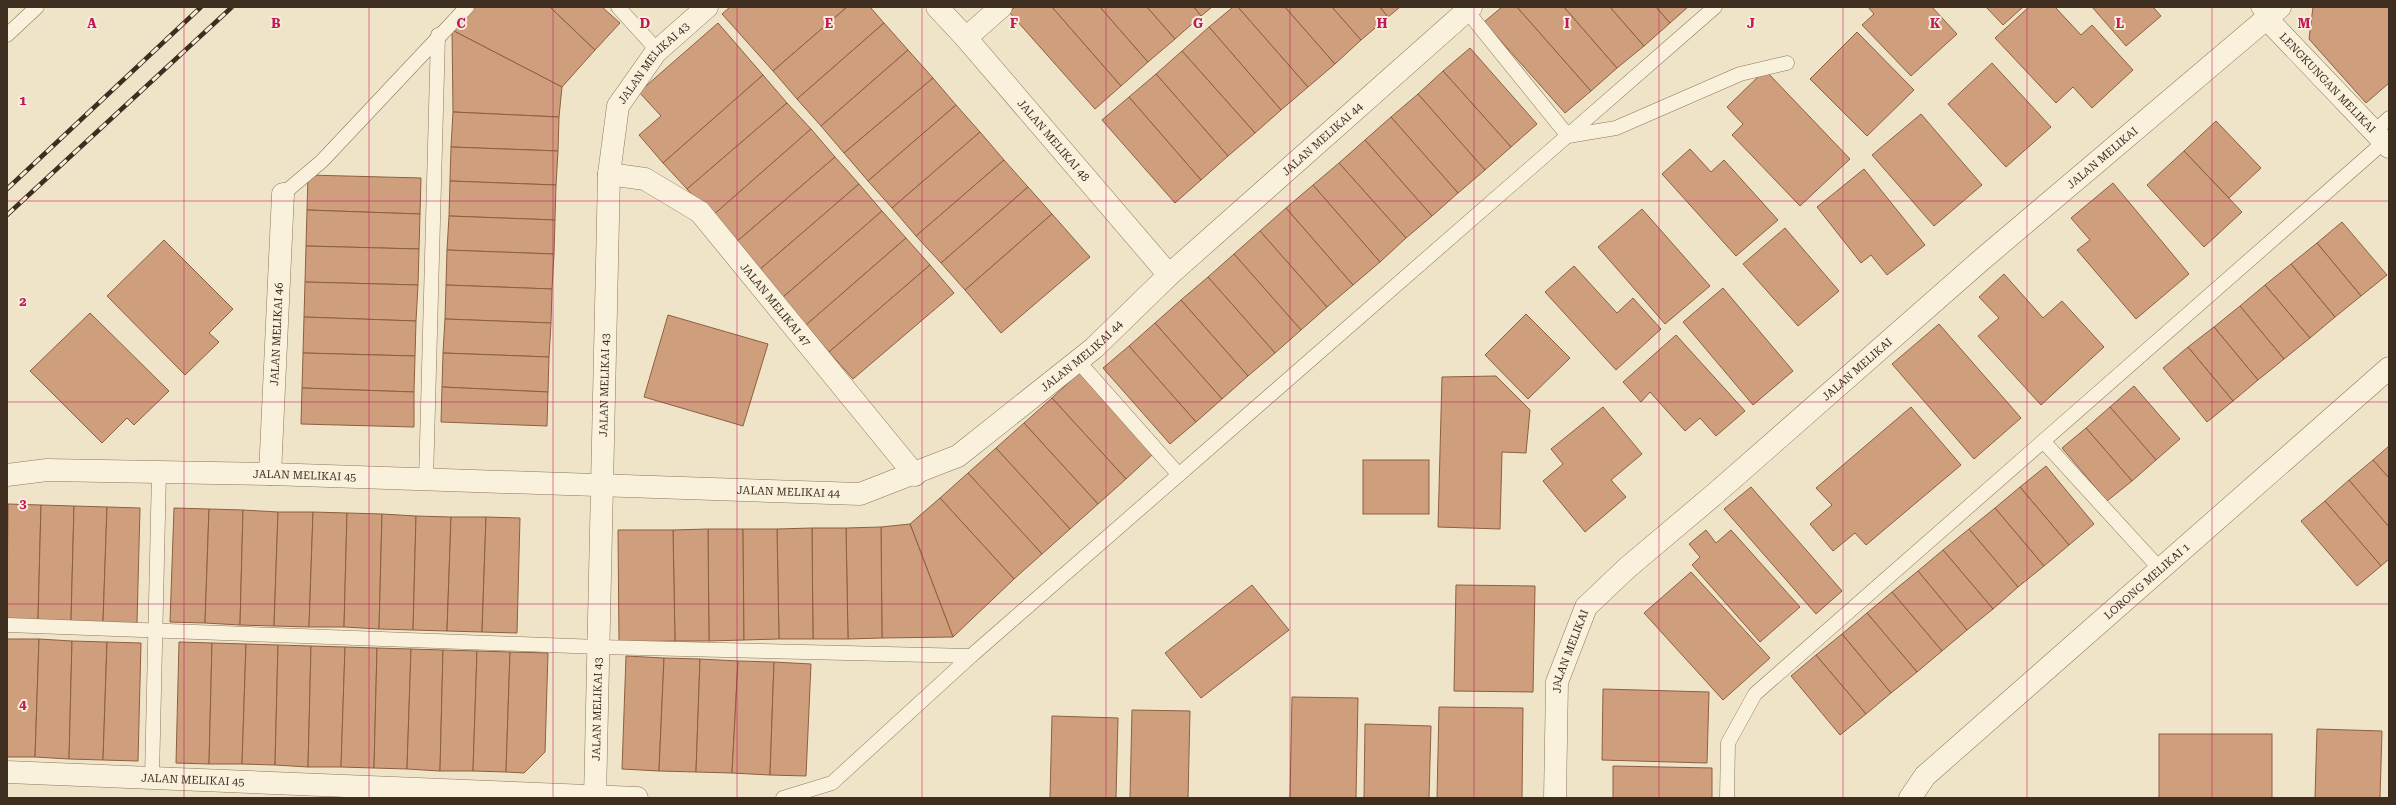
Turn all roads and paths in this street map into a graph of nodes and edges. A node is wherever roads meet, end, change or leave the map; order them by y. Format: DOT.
graph roads {
  1 [pos="37,7"];
  2 [pos="467,7"];
  3 [pos="618,7"];
  4 [pos="707,7"];
  5 [pos="937,7"];
  6 [pos="1001,7"];
  7 [pos="1715,7"];
  8 [pos="1469,9"];
  9 [pos="2268,11"];
  10 [pos="7,35"];
  11 [pos="438,35"];
  12 [pos="966,38"];
  13 [pos="658,51"];
  14 [pos="1787,63"];
  15 [pos="1568,135"];
  16 [pos="2384,135"];
  17 [pos="609,174"];
  18 [pos="283,194"];
  19 [pos="1169,276"];
  20 [pos="1078,361"];
  21 [pos="2389,368"];
  22 [pos="2043,441"];
  23 [pos="159,472"];
  24 [pos="270,474"];
  25 [pos="7,475"];
  26 [pos="915,475"];
  27 [pos="1178,475"];
  28 [pos="426,481"];
  29 [pos="602,484"];
  30 [pos="2160,569"];
  31 [pos="7,625"];
  32 [pos="156,631"];
  33 [pos="599,647"];
  34 [pos="971,656"];
  35 [pos="7,772"];
  36 [pos="152,777"];
  37 [pos="595,797"];
  38 [pos="637,798"];
  39 [pos="782,798"];
  40 [pos="1555,798"];
  41 [pos="1727,798"];
  42 [pos="1910,798"];
  1 -- 10 [label="lane"];
  2 -- 11 [label="lane"];
  3 -- 13 [label="lane"];
  4 -- 13 [label="street, JALAN MELIKAI 43"];
  5 -- 12 [label="street, JALAN MELIKAI 48"];
  6 -- 12 [label="street"];
  7 -- 15 [label="lane"];
  8 -- 15 [label="lane"];
  8 -- 19 [label="street, JALAN MELIKAI 44"];
  9 -- 16 [label="street, LENGKUNGAN MELIKAI"];
  9 -- 40 [label="street, JALAN MELIKAI"];
  11 -- 18 [label="lane"];
  11 -- 28 [label="lane"];
  12 -- 19 [label="street, JALAN MELIKAI 48"];
  13 -- 17 [label="street, JALAN MELIKAI 43"];
  14 -- 15 [label="lane"];
  15 -- 27 [label="lane"];
  16 -- 22 [label="lane"];
  17 -- 26 [label="street, JALAN MELIKAI 47"];
  17 -- 29 [label="street, JALAN MELIKAI 43"];
  18 -- 24 [label="street, JALAN MELIKAI 46"];
  19 -- 20 [label="street, JALAN MELIKAI 44"];
  20 -- 26 [label="street, JALAN MELIKAI 44"];
  20 -- 27 [label="lane"];
  21 -- 30 [label="street, LORONG MELIKAI 1"];
  22 -- 30 [label="lane"];
  22 -- 41 [label="lane"];
  23 -- 24 [label="street, JALAN MELIKAI 45"];
  23 -- 25 [label="street, JALAN MELIKAI 45"];
  23 -- 32 [label="lane"];
  24 -- 28 [label="street, JALAN MELIKAI 45"];
  26 -- 29 [label="street, JALAN MELIKAI 44"];
  27 -- 34 [label="lane"];
  28 -- 29 [label="street, JALAN MELIKAI 45"];
  29 -- 33 [label="street, JALAN MELIKAI 43"];
  30 -- 42 [label="street, LORONG MELIKAI 1"];
  31 -- 32 [label="lane"];
  32 -- 33 [label="lane"];
  32 -- 36 [label="lane"];
  33 -- 34 [label="lane"];
  33 -- 37 [label="street, JALAN MELIKAI 43"];
  34 -- 39 [label="lane"];
  35 -- 36 [label="street, JALAN MELIKAI 45"];
  36 -- 37 [label="street, JALAN MELIKAI 45"];
  37 -- 38 [label="street, JALAN MELIKAI 45"];
}
